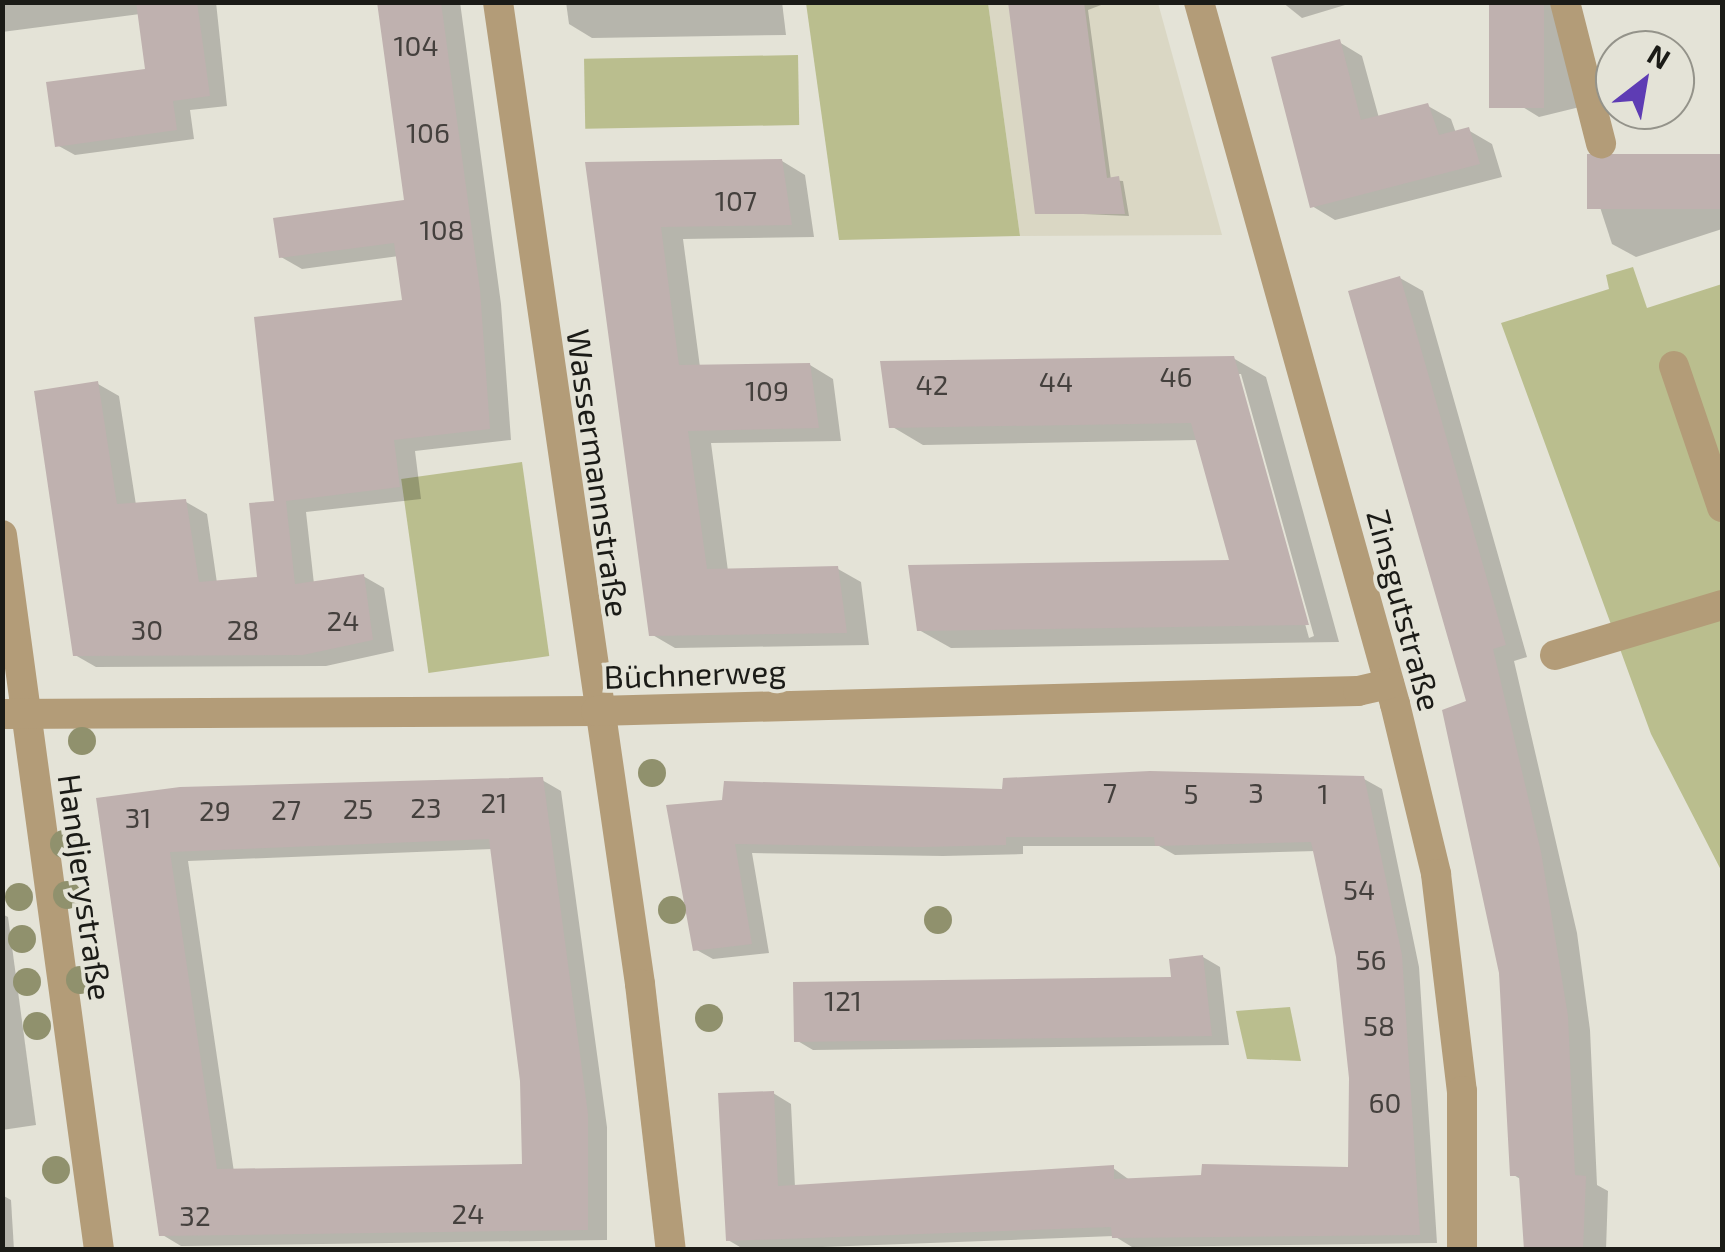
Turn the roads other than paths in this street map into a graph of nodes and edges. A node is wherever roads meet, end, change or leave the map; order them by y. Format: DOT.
graph roads {
  1 [pos="498,2"];
  2 [pos="1199,2"];
  3 [pos="1566,2"];
  4 [pos="1602,143"];
  5 [pos="1674,366"];
  6 [pos="1722,508"];
  7 [pos="2,535"];
  8 [pos="1722,604"];
  9 [pos="1555,655"];
  10 [pos="1389,684"];
  11 [pos="596,711"];
  12 [pos="16,714"];
  13 [pos="99,1250"];
  14 [pos="672,1250"];
  15 [pos="1462,1250"];
  1 -- 11 [label="street, Wassermannstraße"];
  2 -- 10 [label="street, Zinsgutstraße"];
  3 -- 4 [label="street"];
  5 -- 6 [label="street"];
  7 -- 12 [label="street, Handjerystraße"];
  8 -- 9 [label="street"];
  10 -- 11 [label="street, Büchnerweg"];
  10 -- 15 [label="street, Zinsgutstraße"];
  11 -- 12 [label="street, Büchnerweg"];
  11 -- 14 [label="street, Wassermannstraße"];
  12 -- 13 [label="street, Handjerystraße"];
}
